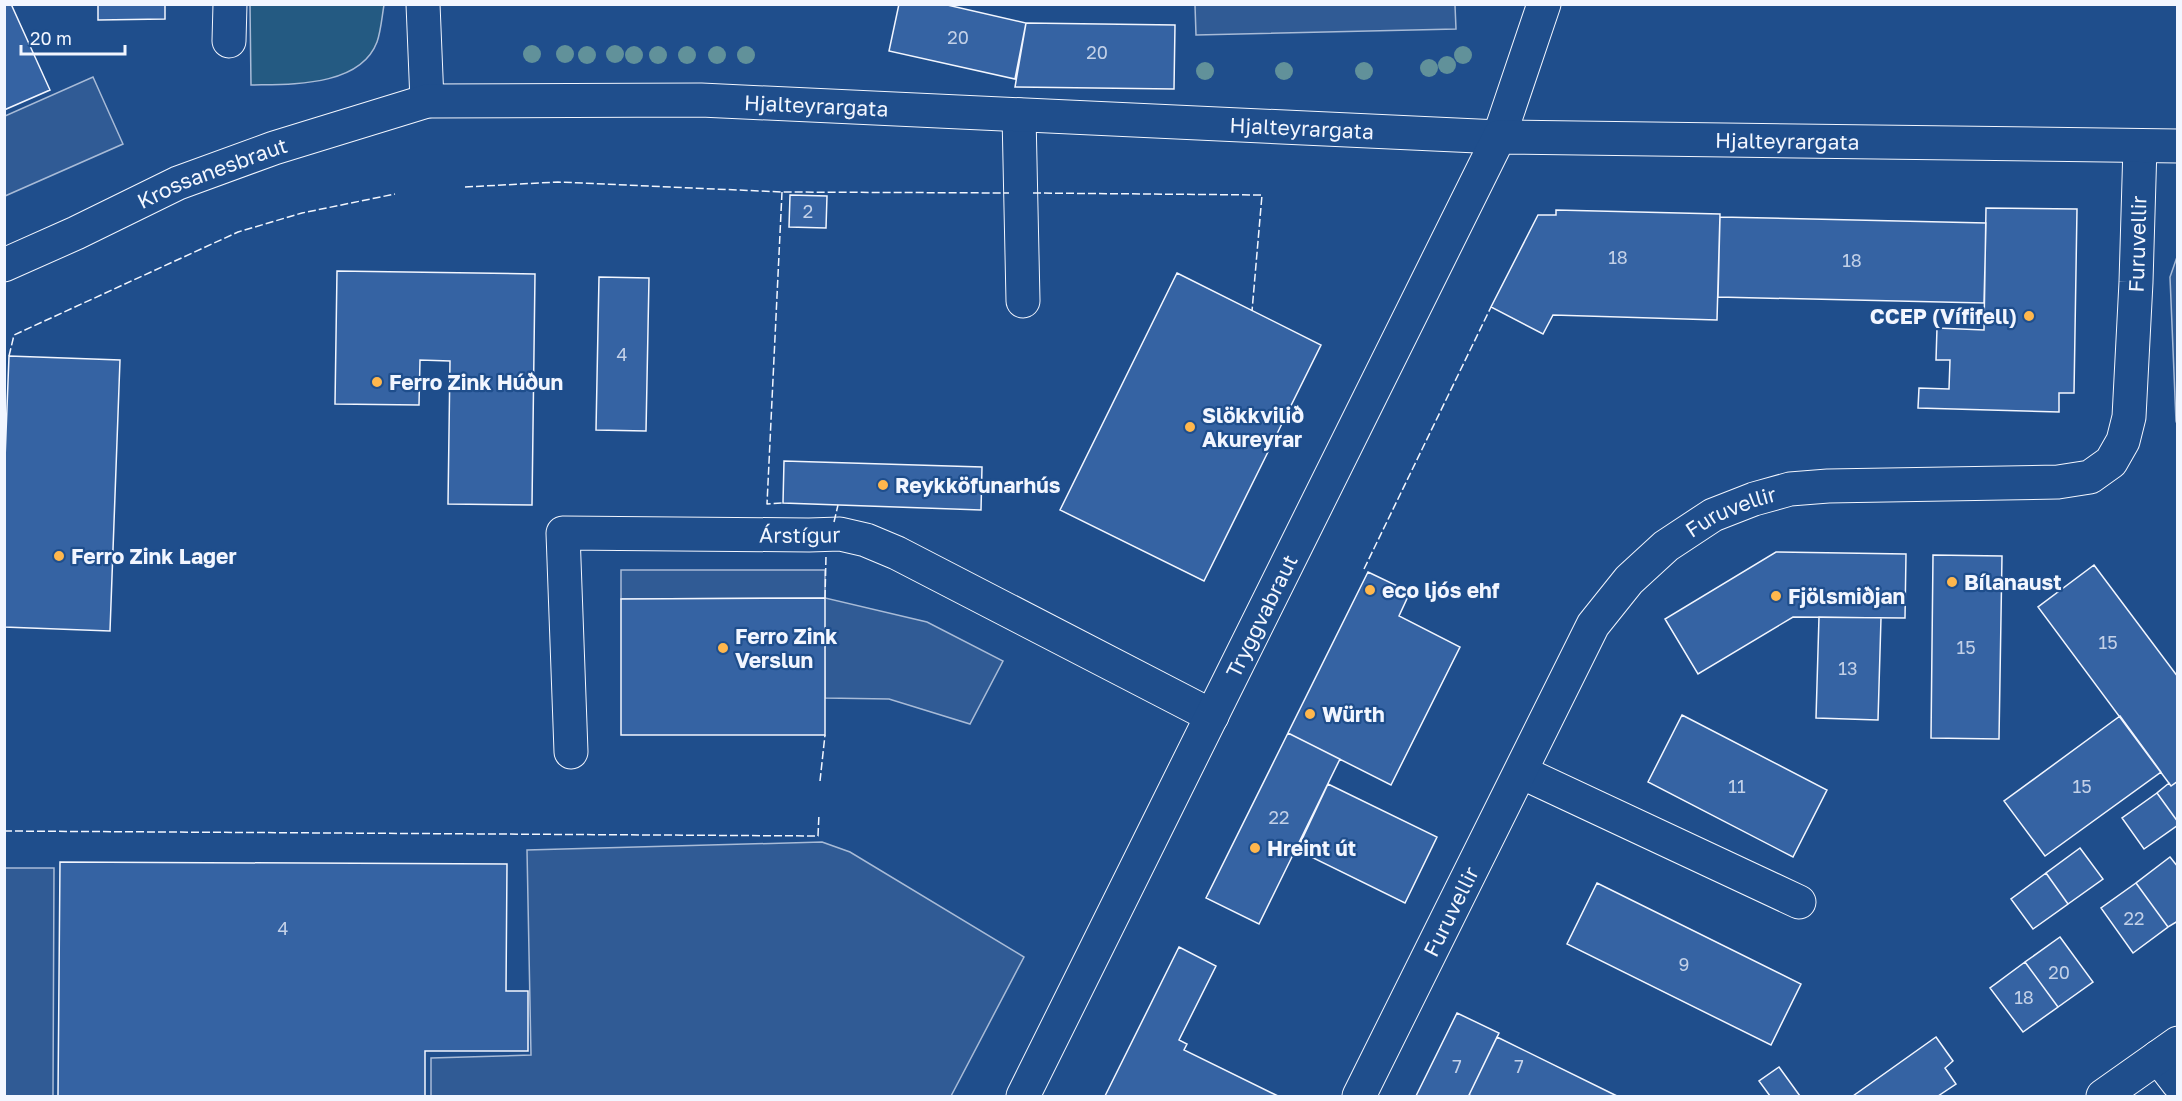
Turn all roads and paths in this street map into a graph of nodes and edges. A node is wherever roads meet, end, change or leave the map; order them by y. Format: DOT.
graph roads {
  1 [pos="230,4"];
  2 [pos="423,4"];
  3 [pos="1544,4"];
  4 [pos="229,41"];
  5 [pos="427,101"];
  6 [pos="1019,115"];
  7 [pos="1499,137"];
  8 [pos="2140,146"];
  9 [pos="2178,146"];
  10 [pos="4,265"];
  11 [pos="1023,301"];
  12 [pos="1212,716"];
  13 [pos="571,752"];
  14 [pos="1521,772"];
  15 [pos="1799,902"];
  16 [pos="2168,1050"];
  17 [pos="2178,1083"];
  18 [pos="1023,1096"];
  19 [pos="1359,1096"];
  20 [pos="2103,1096"];
  1 -- 4 [label="street"];
  2 -- 5 [label="street"];
  3 -- 7 [label="street, Tryggvabraut"];
  5 -- 6 [label="street, Hjalteyrargata"];
  5 -- 10 [label="street, Krossanesbraut"];
  6 -- 7 [label="street, Hjalteyrargata"];
  6 -- 11 [label="street"];
  7 -- 8 [label="street, Hjalteyrargata"];
  7 -- 12 [label="street, Tryggvabraut"];
  8 -- 9 [label="street, Hjalteyrargata"];
  8 -- 14 [label="street, Furuvellir"];
  12 -- 13 [label="street, Árstígur"];
  12 -- 18 [label="street, Tryggvabraut"];
  14 -- 15 [label="street"];
  14 -- 19 [label="street, Furuvellir"];
  16 -- 17 [label="street"];
  16 -- 20 [label="street"];
}
